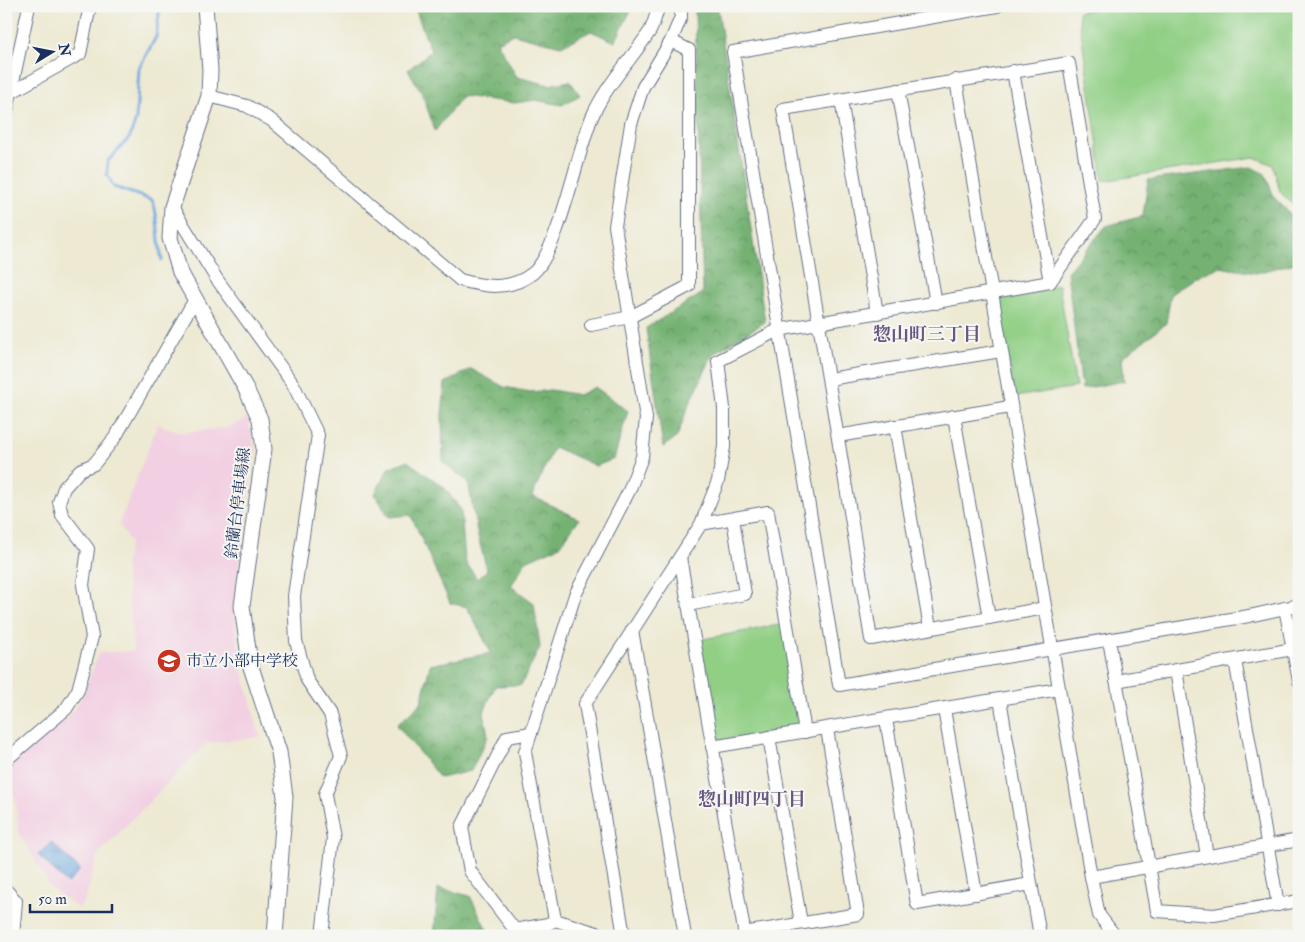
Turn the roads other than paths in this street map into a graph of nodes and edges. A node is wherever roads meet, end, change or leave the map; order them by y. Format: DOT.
graph roads {
  1 [pos="29,6"];
  2 [pos="90,6"];
  3 [pos="205,6"];
  4 [pos="659,6"];
  5 [pos="681,6"];
  6 [pos="997,6"];
  7 [pos="945,11"];
  8 [pos="671,42"];
  9 [pos="1013,72"];
  10 [pos="956,80"];
  11 [pos="898,90"];
  12 [pos="8,93"];
  13 [pos="209,96"];
  14 [pos="841,100"];
  15 [pos="6,116"];
  16 [pos="172,207"];
  17 [pos="1050,282"];
  18 [pos="992,293"];
  19 [pos="194,301"];
  20 [pos="936,303"];
  21 [pos="876,313"];
  22 [pos="630,317"];
  23 [pos="819,323"];
  24 [pos="591,325"];
  25 [pos="778,330"];
  26 [pos="1001,351"];
  27 [pos="828,379"];
  28 [pos="1010,407"];
  29 [pos="954,416"];
  30 [pos="895,426"];
  31 [pos="838,436"];
  32 [pos="733,519"];
  33 [pos="701,524"];
  34 [pos="680,557"];
  35 [pos="688,605"];
  36 [pos="1299,605"];
  37 [pos="1045,608"];
  38 [pos="1285,608"];
  39 [pos="989,618"];
  40 [pos="930,628"];
  41 [pos="632,630"];
  42 [pos="1109,640"];
  43 [pos="1293,649"];
  44 [pos="1052,650"];
  45 [pos="1235,660"];
  46 [pos="1176,670"];
  47 [pos="1116,681"];
  48 [pos="1299,681"];
  49 [pos="1059,689"];
  50 [pos="1000,699"];
  51 [pos="944,709"];
  52 [pos="886,719"];
  53 [pos="827,729"];
  54 [pos="806,732"];
  55 [pos="531,733"];
  56 [pos="769,737"];
  57 [pos="712,747"];
  58 [pos="6,760"];
  59 [pos="1299,840"];
  60 [pos="1267,846"];
  61 [pos="1207,856"];
  62 [pos="1148,866"];
  63 [pos="1091,877"];
  64 [pos="1031,884"];
  65 [pos="6,890"];
  66 [pos="976,894"];
  67 [pos="1299,901"];
  68 [pos="1278,905"];
  69 [pos="555,920"];
  70 [pos="801,923"];
  71 [pos="744,934"];
  72 [pos="1299,935"];
  73 [pos="13,936"];
  74 [pos="275,936"];
  75 [pos="322,936"];
  76 [pos="606,936"];
  77 [pos="624,936"];
  78 [pos="685,936"];
  79 [pos="1040,936"];
  80 [pos="1114,936"];
  81 [pos="1293,936"];
  1 -- 12 [label="street"];
  2 -- 12 [label="street"];
  3 -- 13 [label="main road, 鈴蘭台停車場線"];
  4 -- 13 [label="street"];
  5 -- 8 [label="street"];
  6 -- 7 [label="street"];
  7 -- 25 [label="street"];
  8 -- 22 [label="street"];
  8 -- 22 [label="street"];
  9 -- 10 [label="street"];
  9 -- 17 [label="street"];
  9 -- 17 [label="street"];
  10 -- 11 [label="street"];
  10 -- 18 [label="street"];
  11 -- 14 [label="street"];
  11 -- 20 [label="street"];
  12 -- 15 [label="street"];
  13 -- 16 [label="main road, 鈴蘭台停車場線"];
  14 -- 21 [label="street"];
  14 -- 23 [label="street"];
  16 -- 19 [label="main road, 鈴蘭台停車場線"];
  16 -- 75 [label="street"];
  17 -- 18 [label="street"];
  18 -- 20 [label="street"];
  18 -- 26 [label="street"];
  19 -- 58 [label="street"];
  19 -- 74 [label="main road, 鈴蘭台停車場線"];
  20 -- 21 [label="street"];
  21 -- 23 [label="street"];
  22 -- 24 [label="street"];
  22 -- 55 [label="street"];
  23 -- 25 [label="street"];
  23 -- 27 [label="street"];
  25 -- 33 [label="street"];
  25 -- 44 [label="street"];
  26 -- 27 [label="street"];
  26 -- 28 [label="street"];
  27 -- 31 [label="street"];
  28 -- 29 [label="street"];
  28 -- 37 [label="street"];
  29 -- 30 [label="street"];
  29 -- 39 [label="street"];
  30 -- 31 [label="street"];
  30 -- 40 [label="street"];
  31 -- 40 [label="street"];
  32 -- 33 [label="street"];
  32 -- 35 [label="street"];
  32 -- 54 [label="street"];
  33 -- 34 [label="street"];
  34 -- 35 [label="street"];
  34 -- 41 [label="street"];
  35 -- 57 [label="street"];
  36 -- 38 [label="street"];
  37 -- 39 [label="street"];
  37 -- 44 [label="street"];
  38 -- 42 [label="street"];
  38 -- 43 [label="street"];
  39 -- 40 [label="street"];
  41 -- 77 [label="street"];
  41 -- 78 [label="street"];
  42 -- 44 [label="street"];
  42 -- 47 [label="street"];
  43 -- 45 [label="street"];
  43 -- 48 [label="street"];
  44 -- 49 [label="street"];
  45 -- 46 [label="street"];
  45 -- 60 [label="street"];
  46 -- 47 [label="street"];
  46 -- 61 [label="street"];
  47 -- 62 [label="street"];
  49 -- 50 [label="street"];
  49 -- 63 [label="street"];
  50 -- 51 [label="street"];
  50 -- 64 [label="street"];
  51 -- 52 [label="street"];
  51 -- 66 [label="street"];
  52 -- 53 [label="street"];
  52 -- 66 [label="street"];
  53 -- 54 [label="street"];
  53 -- 70 [label="street"];
  54 -- 56 [label="street"];
  55 -- 69 [label="street"];
  55 -- 69 [label="street"];
  56 -- 57 [label="street"];
  56 -- 70 [label="street"];
  57 -- 71 [label="street"];
  59 -- 60 [label="street"];
  60 -- 61 [label="street"];
  60 -- 68 [label="street"];
  61 -- 62 [label="street"];
  62 -- 63 [label="street"];
  62 -- 68 [label="street"];
  63 -- 80 [label="street"];
  64 -- 66 [label="street"];
  64 -- 79 [label="street"];
  65 -- 73 [label="street"];
  67 -- 68 [label="street"];
  69 -- 76 [label="street"];
  70 -- 71 [label="street"];
  72 -- 81 [label="street"];
}
